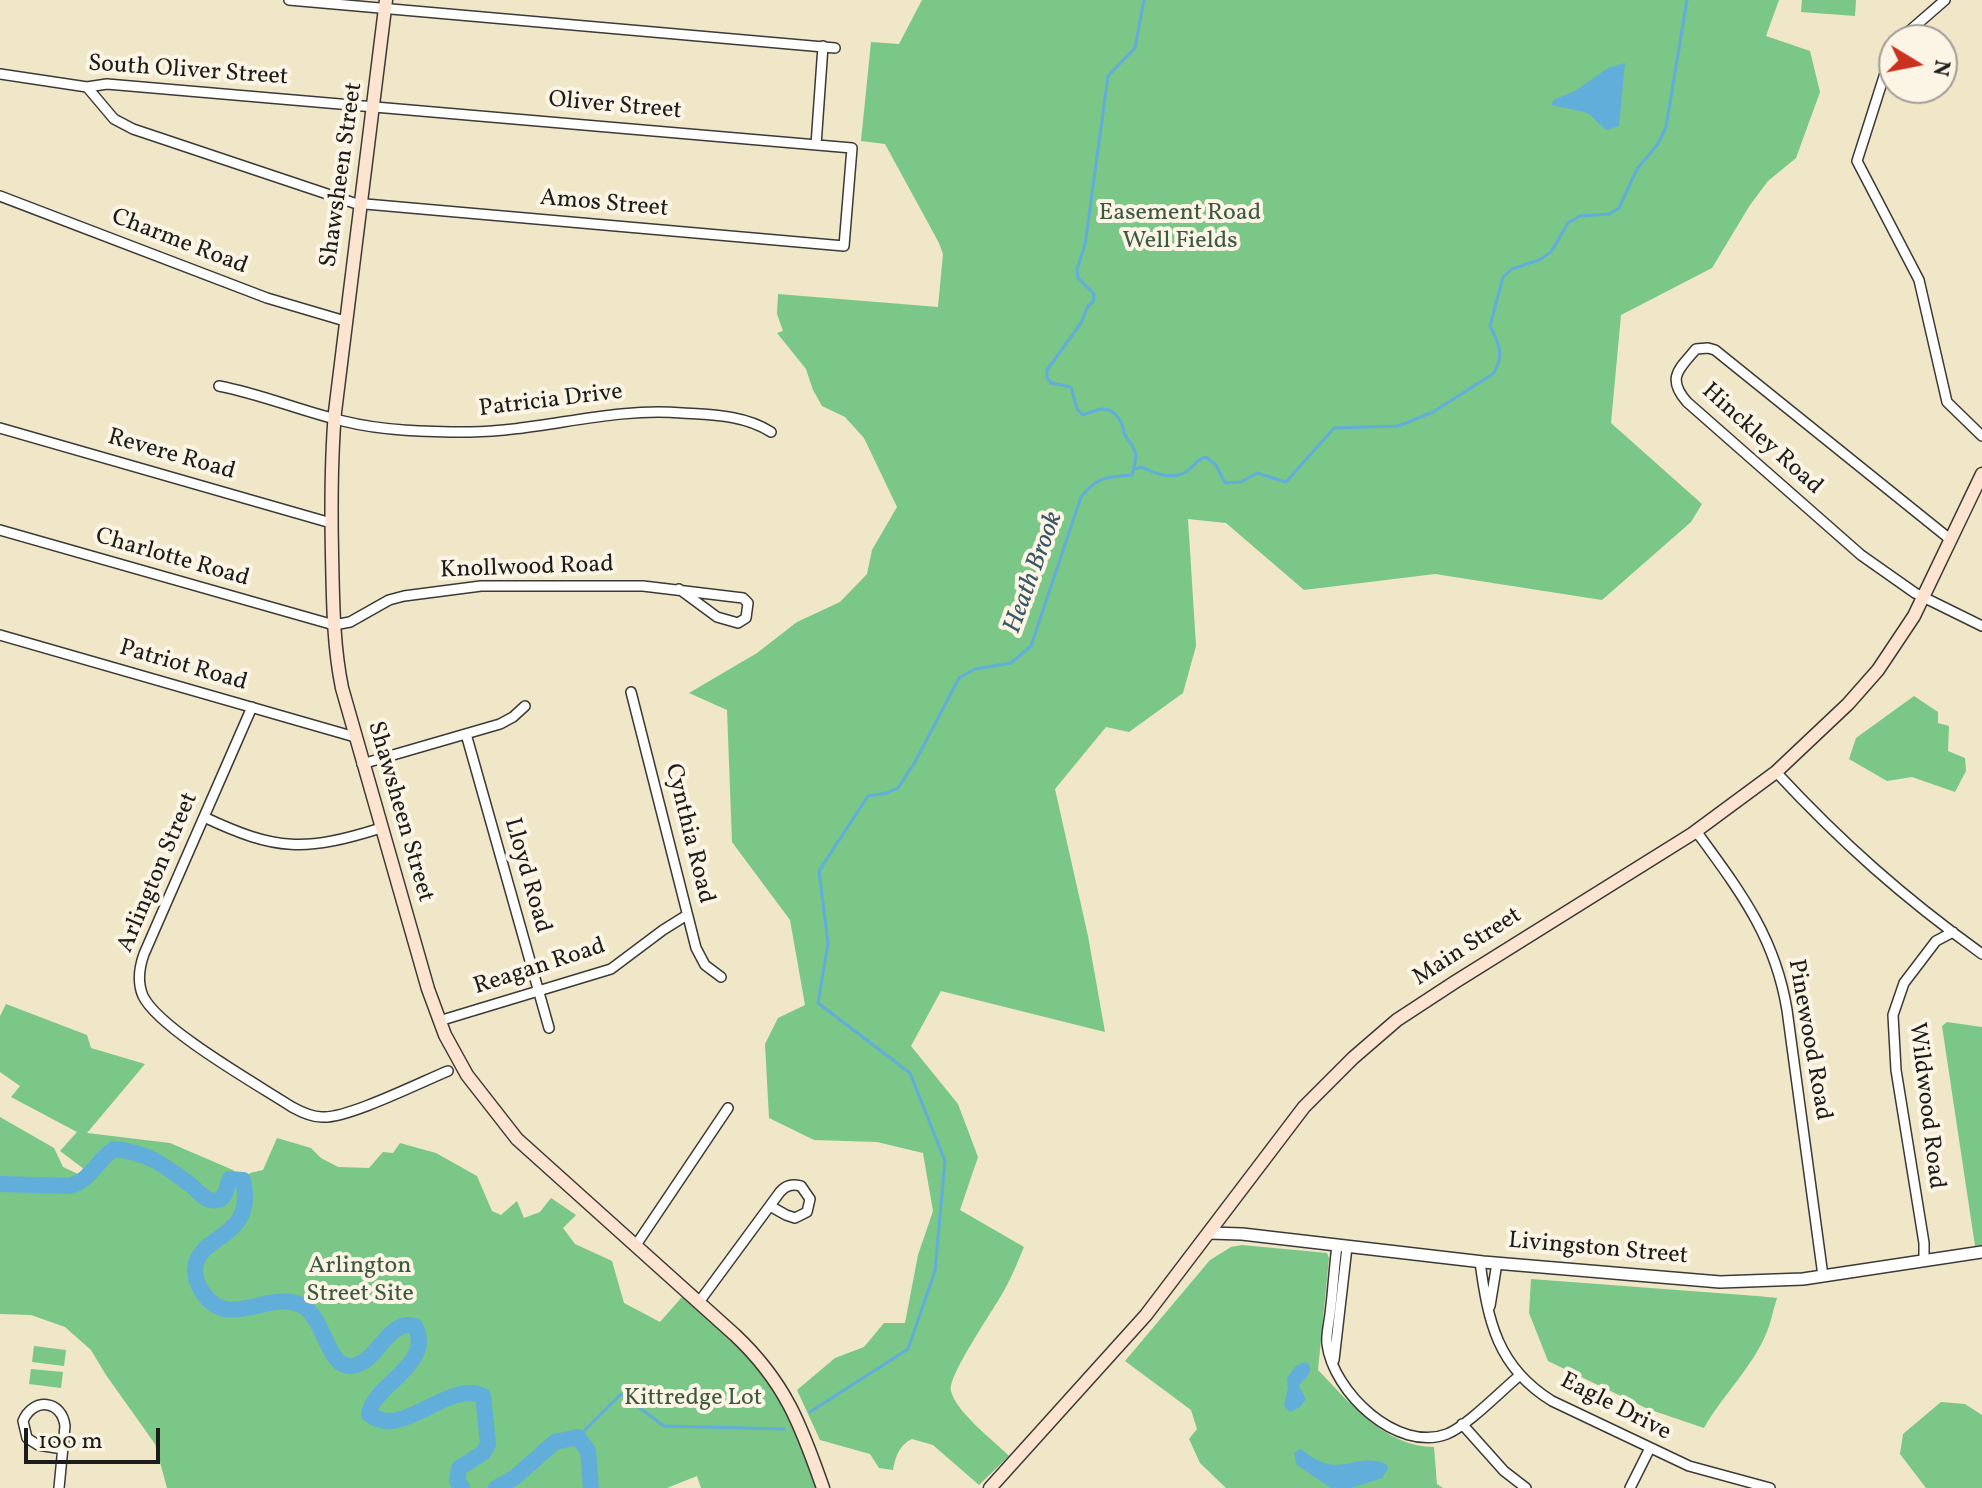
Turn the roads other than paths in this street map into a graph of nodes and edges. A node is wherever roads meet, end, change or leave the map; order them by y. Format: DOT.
graph roads {
  1 [pos="289,0"];
  2 [pos="1945,0"];
  3 [pos="386,4"];
  4 [pos="1932,5"];
  5 [pos="1914,24"];
  6 [pos="823,46"];
  7 [pos="835,48"];
  8 [pos="0,74"];
  9 [pos="87,87"];
  10 [pos="1878,95"];
  11 [pos="374,107"];
  12 [pos="816,145"];
  13 [pos="0,196"];
  14 [pos="359,204"];
  15 [pos="844,246"];
  16 [pos="345,321"];
  17 [pos="219,386"];
  18 [pos="334,419"];
  19 [pos="0,428"];
  20 [pos="771,432"];
  21 [pos="1982,436"];
  22 [pos="1982,474"];
  23 [pos="331,523"];
  24 [pos="0,530"];
  25 [pos="1951,540"];
  26 [pos="679,589"];
  27 [pos="1923,597"];
  28 [pos="334,625"];
  29 [pos="1982,626"];
  30 [pos="0,635"];
  31 [pos="631,692"];
  32 [pos="525,706"];
  33 [pos="252,707"];
  34 [pos="466,734"];
  35 [pos="355,737"];
  36 [pos="362,764"];
  37 [pos="1776,772"];
  38 [pos="204,817"];
  39 [pos="381,828"];
  40 [pos="1696,831"];
  41 [pos="687,915"];
  42 [pos="1953,932"];
  43 [pos="1982,954"];
  44 [pos="721,977"];
  45 [pos="538,992"];
  46 [pos="439,1021"];
  47 [pos="549,1028"];
  48 [pos="448,1071"];
  49 [pos="728,1108"];
  50 [pos="770,1206"];
  51 [pos="1209,1233"];
  52 [pos="636,1245"];
  53 [pos="1342,1246"];
  54 [pos="1982,1252"];
  55 [pos="1924,1261"];
  56 [pos="1480,1262"];
  57 [pos="1497,1263"];
  58 [pos="1823,1276"];
  59 [pos="699,1302"];
  60 [pos="1489,1309"];
  61 [pos="1519,1376"];
  62 [pos="1462,1424"];
  63 [pos="1650,1448"];
  64 [pos="63,1449"];
  65 [pos="1734,1484"];
  66 [pos="59,1488"];
  67 [pos="823,1488"];
  68 [pos="990,1488"];
  69 [pos="1526,1488"];
  70 [pos="1630,1488"];
  71 [pos="1770,1488"];
  1 -- 3 [label="street"];
  2 -- 4 [label="street"];
  3 -- 6 [label="street"];
  3 -- 11 [label="main road, Shawsheen Street"];
  4 -- 5 [label="street"];
  6 -- 7 [label="street"];
  6 -- 12 [label="street"];
  8 -- 9 [label="street, South Oliver Street"];
  9 -- 11 [label="street, South Oliver Street"];
  9 -- 14 [label="street, Amos Street"];
  10 -- 21 [label="street"];
  11 -- 12 [label="street, Oliver Street"];
  11 -- 14 [label="main road, Shawsheen Street"];
  12 -- 15 [label="street, Oliver Street"];
  13 -- 16 [label="street, Charme Road"];
  14 -- 15 [label="street, Amos Street"];
  14 -- 16 [label="main road, Shawsheen Street"];
  16 -- 18 [label="main road, Shawsheen Street"];
  17 -- 18 [label="street, Patricia Drive"];
  18 -- 20 [label="street, Patricia Drive"];
  18 -- 23 [label="main road, Shawsheen Street"];
  19 -- 23 [label="street, Revere Road"];
  22 -- 25 [label="main road, Main Street"];
  23 -- 28 [label="main road, Shawsheen Street"];
  24 -- 28 [label="street, Charlotte Road"];
  25 -- 27 [label="main road, Main Street"];
  25 -- 27 [label="street, Hinckley Road"];
  26 -- 26 [label="street, Knollwood Road"];
  26 -- 28 [label="street, Knollwood Road"];
  27 -- 29 [label="street"];
  27 -- 37 [label="main road, Main Street"];
  28 -- 35 [label="main road, Shawsheen Street"];
  30 -- 33 [label="street, Patriot Road"];
  31 -- 41 [label="street, Cynthia Road"];
  32 -- 34 [label="street"];
  33 -- 35 [label="street, Patriot Road"];
  33 -- 38 [label="street, Arlington Street"];
  34 -- 36 [label="street"];
  34 -- 45 [label="street, Lloyd Road"];
  35 -- 36 [label="main road, Shawsheen Street"];
  36 -- 39 [label="main road, Shawsheen Street"];
  37 -- 40 [label="main road, Main Street"];
  37 -- 42 [label="street"];
  38 -- 39 [label="street"];
  38 -- 48 [label="street, Arlington Street"];
  39 -- 46 [label="main road, Shawsheen Street"];
  40 -- 51 [label="main road, Main Street"];
  40 -- 58 [label="street, Pinewood Road"];
  41 -- 44 [label="street, Cynthia Road"];
  41 -- 45 [label="street, Reagan Road"];
  42 -- 43 [label="street"];
  42 -- 55 [label="street, Wildwood Road"];
  45 -- 46 [label="street, Reagan Road"];
  45 -- 47 [label="street, Lloyd Road"];
  46 -- 52 [label="main road, Shawsheen Street"];
  49 -- 52 [label="street"];
  50 -- 59 [label="street"];
  51 -- 53 [label="street, Livingston Street"];
  51 -- 68 [label="main road, Main Street"];
  52 -- 59 [label="main road, Shawsheen Street"];
  53 -- 56 [label="street, Livingston Street"];
  53 -- 62 [label="street"];
  54 -- 55 [label="street, Livingston Street"];
  55 -- 58 [label="street, Livingston Street"];
  56 -- 57 [label="street, Livingston Street"];
  56 -- 60 [label="street, Eagle Drive"];
  57 -- 58 [label="street, Livingston Street"];
  57 -- 60 [label="street, Eagle Drive"];
  59 -- 67 [label="main road, Shawsheen Street"];
  60 -- 61 [label="street, Eagle Drive"];
  61 -- 62 [label="street"];
  61 -- 63 [label="street, Eagle Drive"];
  62 -- 69 [label="street"];
  63 -- 65 [label="street, Eagle Drive"];
  63 -- 70 [label="street"];
  64 -- 64 [label="street"];
  64 -- 66 [label="street"];
  65 -- 71 [label="street, Eagle Drive"];
}
